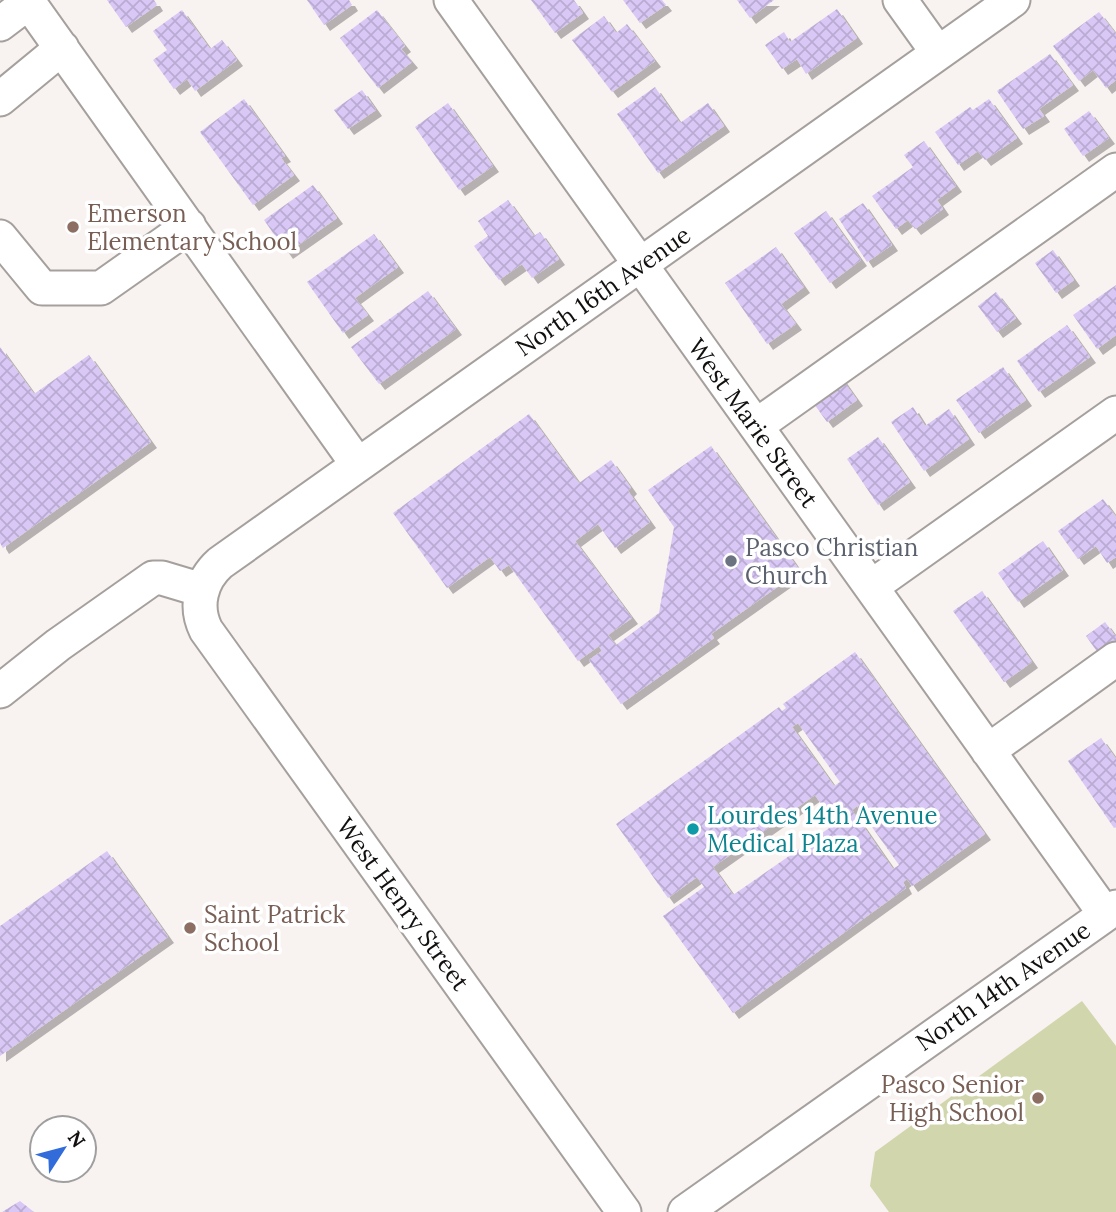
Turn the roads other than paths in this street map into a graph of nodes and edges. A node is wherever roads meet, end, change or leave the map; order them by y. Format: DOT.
graph roads {
  1 [pos="451,0"];
  2 [pos="900,0"];
  3 [pos="1013,0"];
  4 [pos="28,1"];
  5 [pos="0,24"];
  6 [pos="62,48"];
  7 [pos="938,54"];
  8 [pos="0,99"];
  9 [pos="1116,170"];
  10 [pos="188,226"];
  11 [pos="0,237"];
  12 [pos="640,265"];
  13 [pos="1116,413"];
  14 [pos="755,426"];
  15 [pos="358,465"];
  16 [pos="870,587"];
  17 [pos="202,590"];
  18 [pos="1116,659"];
  19 [pos="0,691"];
  20 [pos="988,751"];
  21 [pos="1111,910"];
  22 [pos="624,1212"];
  23 [pos="685,1212"];
  1 -- 12 [label="street, West Marie Street"];
  2 -- 7 [label="street"];
  3 -- 7 [label="street, North 16th Avenue"];
  4 -- 5 [label="street"];
  4 -- 6 [label="street"];
  6 -- 8 [label="street"];
  6 -- 10 [label="street"];
  7 -- 12 [label="street, North 16th Avenue"];
  9 -- 14 [label="street"];
  10 -- 11 [label="street"];
  10 -- 15 [label="street"];
  12 -- 14 [label="street, West Marie Street"];
  12 -- 15 [label="street, North 16th Avenue"];
  13 -- 16 [label="street"];
  14 -- 16 [label="street, West Marie Street"];
  15 -- 17 [label="street, North 16th Avenue"];
  16 -- 20 [label="street, West Marie Street"];
  17 -- 19 [label="street"];
  17 -- 22 [label="street, West Henry Street"];
  18 -- 20 [label="street"];
  20 -- 21 [label="street, West Marie Street"];
  21 -- 23 [label="street, North 14th Avenue"];
}
